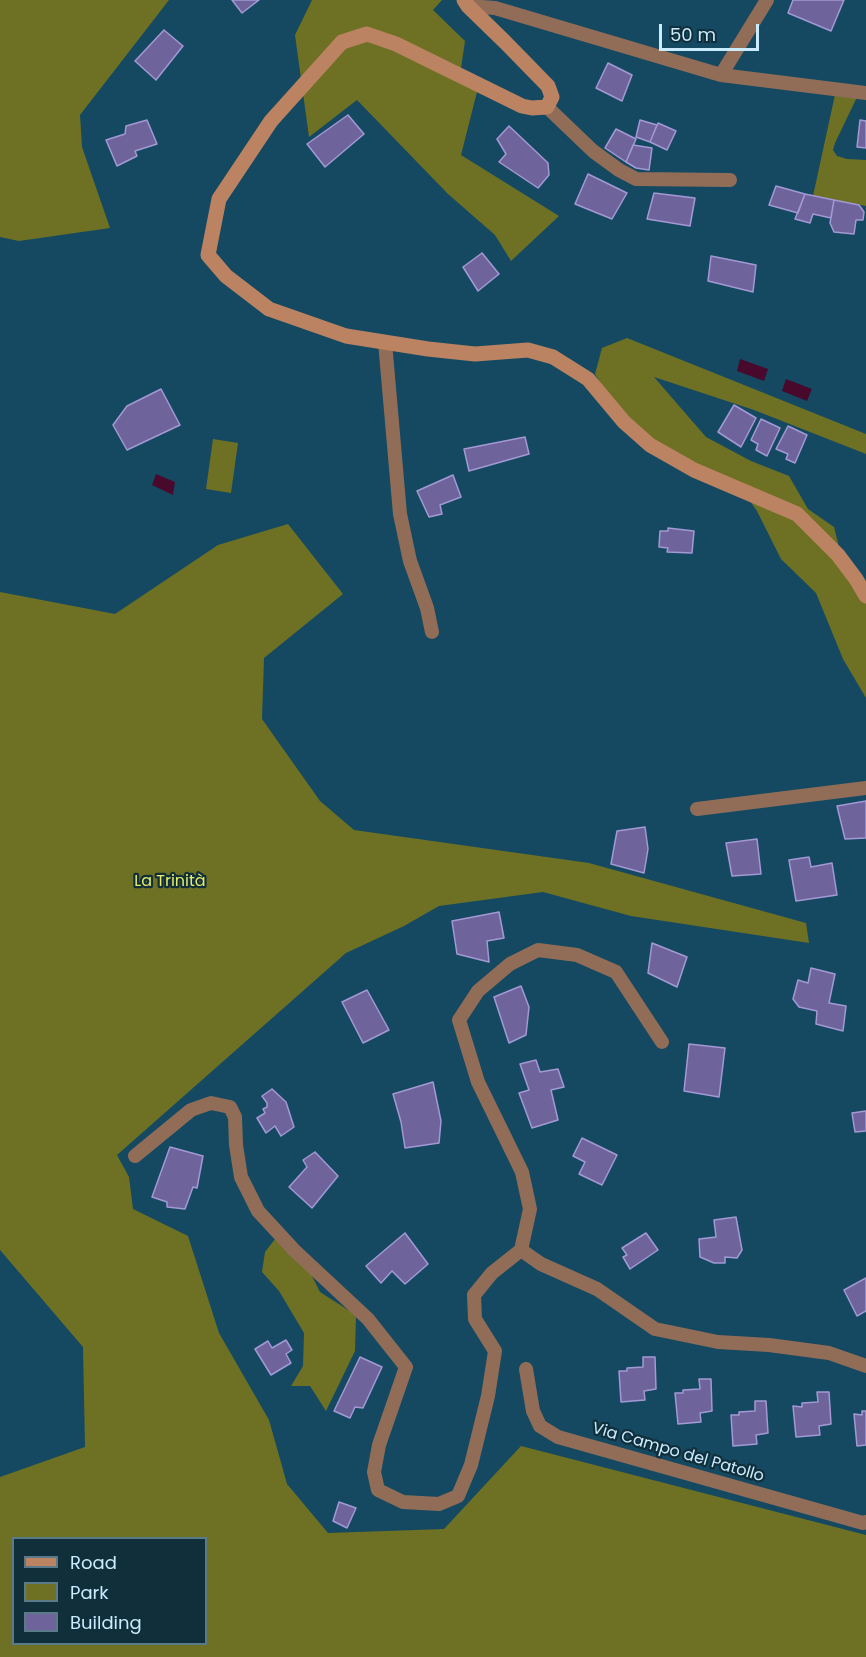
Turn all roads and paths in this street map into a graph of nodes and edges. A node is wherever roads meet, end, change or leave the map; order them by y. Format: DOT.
graph roads {
  1 [pos="767,0"];
  2 [pos="466,3"];
  3 [pos="721,75"];
  4 [pos="866,93"];
  5 [pos="547,107"];
  6 [pos="730,180"];
  7 [pos="384,342"];
  8 [pos="866,596"];
  9 [pos="432,632"];
  10 [pos="866,788"];
  11 [pos="697,809"];
  12 [pos="662,1042"];
  13 [pos="135,1156"];
  14 [pos="521,1250"];
  15 [pos="866,1366"];
  16 [pos="526,1369"];
  17 [pos="866,1522"];
  1 -- 3 [label="street"];
  2 -- 3 [label="street"];
  2 -- 5 [label="street"];
  3 -- 4 [label="street"];
  5 -- 6 [label="street"];
  5 -- 7 [label="street"];
  7 -- 8 [label="street"];
  7 -- 9 [label="street"];
  10 -- 11 [label="street"];
  12 -- 14 [label="street"];
  13 -- 14 [label="street"];
  14 -- 15 [label="street"];
  16 -- 17 [label="street, Via Campo del Patollo"];
}
